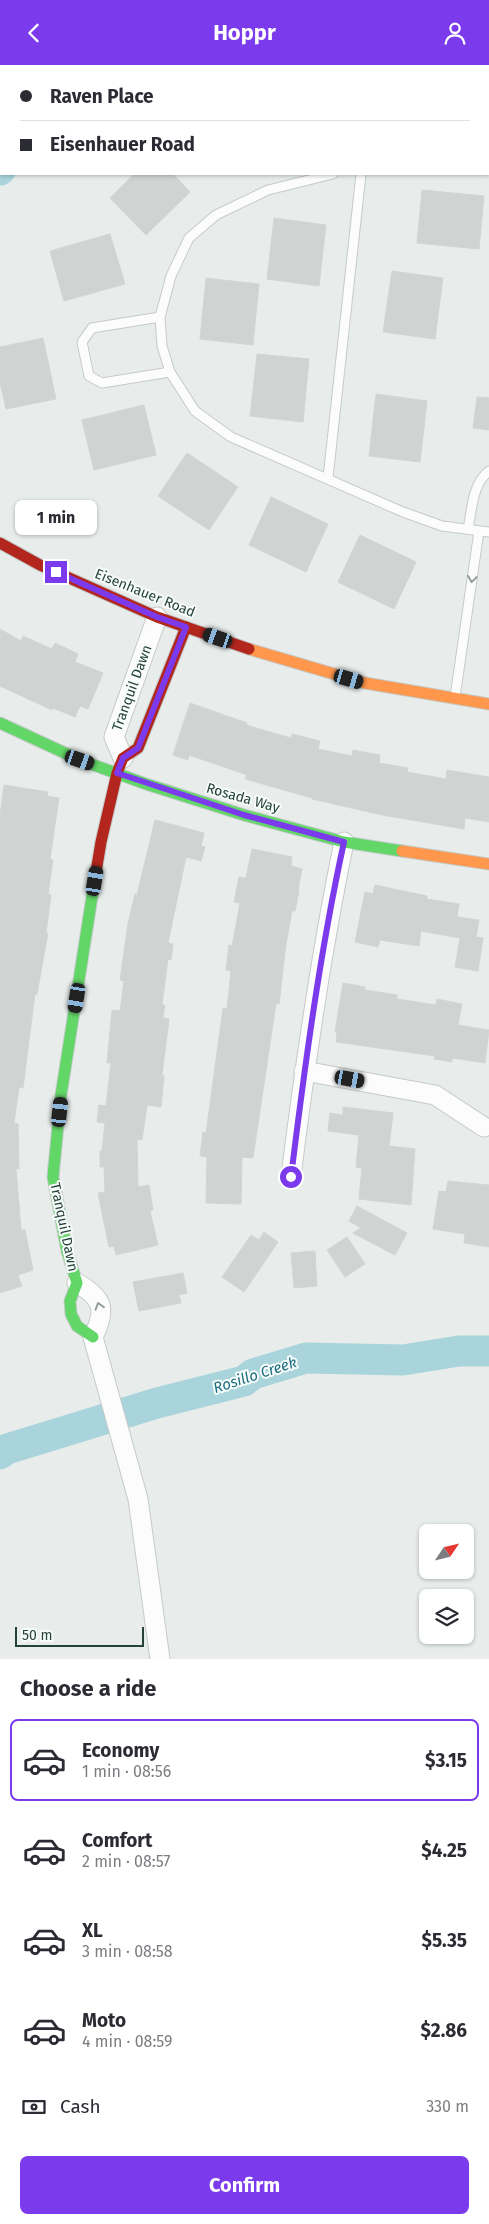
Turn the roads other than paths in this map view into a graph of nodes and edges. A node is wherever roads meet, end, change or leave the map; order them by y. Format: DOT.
graph roads {
  1 [pos="328,175"];
  2 [pos="361,175"];
  3 [pos="160,317"];
  4 [pos="170,373"];
  5 [pos="489,471"];
  6 [pos="328,478"];
  7 [pos="468,529"];
  8 [pos="478,531"];
  9 [pos="489,533"];
  10 [pos="0,543"];
  11 [pos="157,617"];
  12 [pos="186,627"];
  13 [pos="454,698"];
  14 [pos="489,704"];
  15 [pos="0,723"];
  16 [pos="120,765"];
  17 [pos="344,842"];
  18 [pos="489,864"];
  19 [pos="304,1071"];
  20 [pos="484,1127"];
  21 [pos="291,1177"];
  22 [pos="77,1283"];
  23 [pos="93,1337"];
  24 [pos="160,1659"];
  1 -- 3 [label="lane"];
  2 -- 6 [label="lane"];
  3 -- 4 [label="lane"];
  3 -- 4 [label="lane"];
  4 -- 6 [label="lane"];
  5 -- 7 [label="lane"];
  6 -- 7 [label="lane"];
  7 -- 8 [label="lane"];
  8 -- 9 [label="lane"];
  8 -- 13 [label="lane, one-way"];
  10 -- 11 [label="street, Eisenhauer Road"];
  11 -- 12 [label="street, Eisenhauer Road"];
  11 -- 16 [label="street, Tranquil Dawn"];
  12 -- 13 [label="street, Eisenhauer Road"];
  12 -- 16 [label="street, Tranquil Dawn"];
  13 -- 14 [label="street, Eisenhauer Road"];
  15 -- 16 [label="street, Rosada Way"];
  16 -- 17 [label="street, Rosada Way"];
  16 -- 22 [label="street, Tranquil Dawn"];
  17 -- 18 [label="street, Rosada Way"];
  17 -- 19 [label="street"];
  19 -- 20 [label="street"];
  19 -- 21 [label="street"];
  22 -- 23 [label="street, Tranquil Dawn"];
  23 -- 22 [label="street, Tranquil Dawn, one-way"];
  23 -- 24 [label="street"];
}
